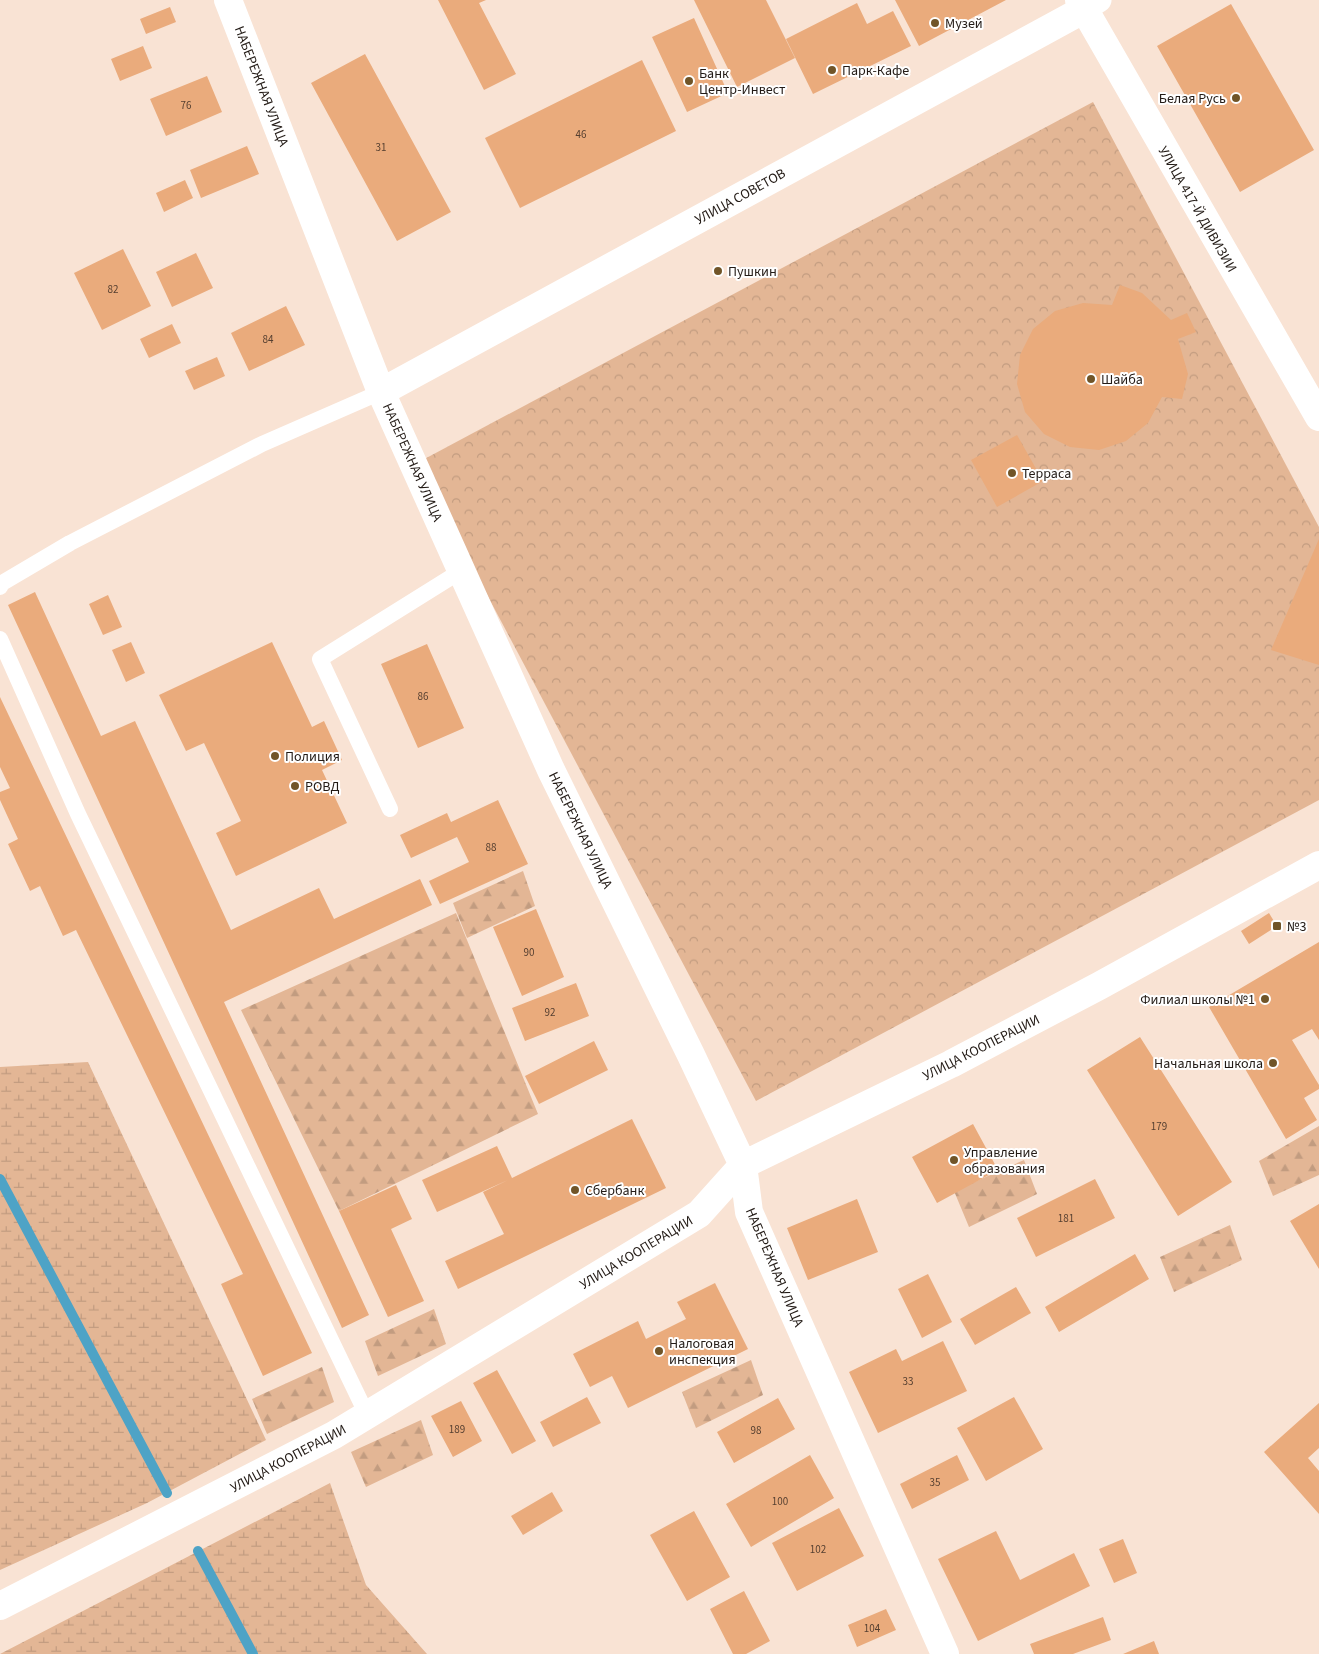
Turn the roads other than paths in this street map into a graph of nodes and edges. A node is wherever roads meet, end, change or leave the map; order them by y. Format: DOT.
graph roads {
  1 [pos="228,0"];
  2 [pos="1087,3"];
  3 [pos="381,392"];
  4 [pos="1319,416"];
  5 [pos="461,571"];
  6 [pos="0,587"];
  7 [pos="0,639"];
  8 [pos="390,808"];
  9 [pos="1319,865"];
  10 [pos="743,1165"];
  11 [pos="367,1415"];
  12 [pos="0,1606"];
  13 [pos="945,1654"];
  1 -- 3 [label="street, НАБЕРЕЖНАЯ УЛИЦА"];
  2 -- 3 [label="street, УЛИЦА СОВЕТОВ"];
  2 -- 4 [label="street, УЛИЦА 417-Й ДИВИЗИИ"];
  3 -- 5 [label="street, НАБЕРЕЖНАЯ УЛИЦА"];
  3 -- 6 [label="lane"];
  5 -- 8 [label="lane"];
  5 -- 10 [label="street, НАБЕРЕЖНАЯ УЛИЦА"];
  7 -- 11 [label="lane"];
  9 -- 10 [label="street, УЛИЦА КООПЕРАЦИИ"];
  10 -- 11 [label="street, УЛИЦА КООПЕРАЦИИ"];
  10 -- 13 [label="street, НАБЕРЕЖНАЯ УЛИЦА"];
  11 -- 12 [label="street, УЛИЦА КООПЕРАЦИИ"];
}
